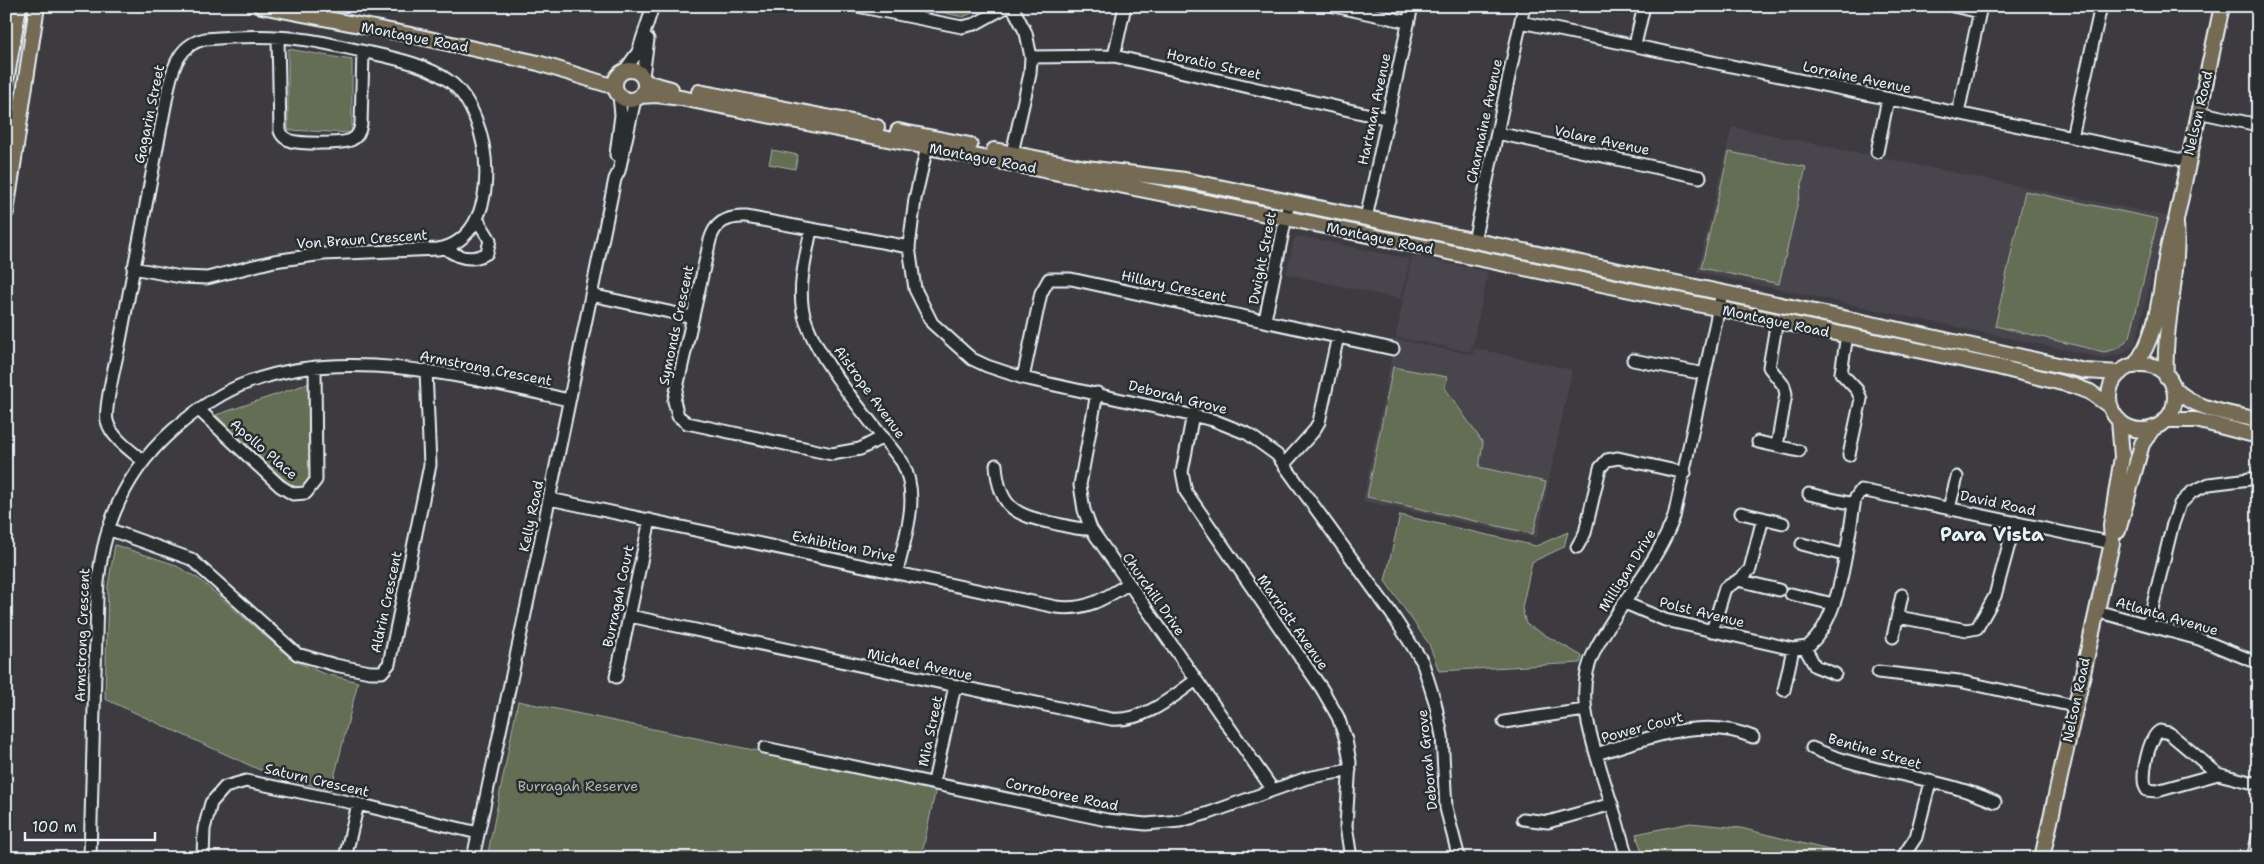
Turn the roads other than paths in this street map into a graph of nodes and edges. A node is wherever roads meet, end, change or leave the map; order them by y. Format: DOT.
graph roads {
  1 [pos="37,6"];
  2 [pos="42,6"];
  3 [pos="261,6"];
  4 [pos="653,6"];
  5 [pos="856,6"];
  6 [pos="1010,6"];
  7 [pos="1125,6"];
  8 [pos="1334,6"];
  9 [pos="1412,6"];
  10 [pos="1524,6"];
  11 [pos="1644,6"];
  12 [pos="1953,6"];
  13 [pos="2101,6"];
  14 [pos="2222,6"];
  15 [pos="18,7"];
  16 [pos="1980,9"];
  17 [pos="34,21"];
  18 [pos="1408,22"];
  19 [pos="1521,22"];
  20 [pos="648,28"];
  21 [pos="278,38"];
  22 [pos="1635,45"];
  23 [pos="363,52"];
  24 [pos="1114,56"];
  25 [pos="1031,57"];
  26 [pos="644,79"];
  27 [pos="619,81"];
  28 [pos="6,82"];
  29 [pos="638,98"];
  30 [pos="1888,99"];
  31 [pos="1958,112"];
  32 [pos="2198,112"];
  33 [pos="1388,119"];
  34 [pos="2258,125"];
  35 [pos="1497,133"];
  36 [pos="2072,137"];
  37 [pos="928,142"];
  38 [pos="483,147"];
  39 [pos="1877,152"];
  40 [pos="1010,158"];
  41 [pos="2187,161"];
  42 [pos="1700,177"];
  43 [pos="615,179"];
  44 [pos="1289,202"];
  45 [pos="6,212"];
  46 [pos="1286,218"];
  47 [pos="1366,218"];
  48 [pos="477,219"];
  49 [pos="2176,220"];
  50 [pos="811,229"];
  51 [pos="1474,241"];
  52 [pos="909,247"];
  53 [pos="445,248"];
  54 [pos="1470,257"];
  55 [pos="133,268"];
  56 [pos="1722,292"];
  57 [pos="591,295"];
  58 [pos="1719,309"];
  59 [pos="692,317"];
  60 [pos="1265,320"];
  61 [pos="1777,320"];
  62 [pos="1848,335"];
  63 [pos="1338,336"];
  64 [pos="1393,349"];
  65 [pos="1633,360"];
  66 [pos="2134,366"];
  67 [pos="315,367"];
  68 [pos="426,370"];
  69 [pos="2120,373"];
  70 [pos="1705,374"];
  71 [pos="1023,378"];
  72 [pos="2170,381"];
  73 [pos="1097,393"];
  74 [pos="569,400"];
  75 [pos="2111,407"];
  76 [pos="199,410"];
  77 [pos="1193,414"];
  78 [pos="2119,420"];
  79 [pos="2166,420"];
  80 [pos="2258,420"];
  81 [pos="2152,428"];
  82 [pos="2258,436"];
  83 [pos="883,437"];
  84 [pos="1758,442"];
  85 [pos="1777,446"];
  86 [pos="1799,451"];
  87 [pos="1849,455"];
  88 [pos="142,460"];
  89 [pos="1285,463"];
  90 [pos="996,465"];
  91 [pos="1685,473"];
  92 [pos="1957,478"];
  93 [pos="2258,478"];
  94 [pos="1809,494"];
  95 [pos="550,499"];
  96 [pos="1854,504"];
  97 [pos="1949,508"];
  98 [pos="1741,512"];
  99 [pos="1763,518"];
  100 [pos="650,520"];
  101 [pos="2015,522"];
  102 [pos="1783,523"];
  103 [pos="108,529"];
  104 [pos="1091,529"];
  105 [pos="2112,543"];
  106 [pos="1802,544"];
  107 [pos="1577,548"];
  108 [pos="1844,555"];
  109 [pos="897,572"];
  110 [pos="1738,580"];
  111 [pos="1128,584"];
  112 [pos="1779,590"];
  113 [pos="1792,594"];
  114 [pos="1902,595"];
  115 [pos="1625,603"];
  116 [pos="1833,604"];
  117 [pos="2096,611"];
  118 [pos="630,616"];
  119 [pos="1898,617"];
  120 [pos="2148,625"];
  121 [pos="1712,630"];
  122 [pos="1893,637"];
  123 [pos="1799,648"];
  124 [pos="2258,663"];
  125 [pos="1878,672"];
  126 [pos="1835,674"];
  127 [pos="616,677"];
  128 [pos="1196,680"];
  129 [pos="955,686"];
  130 [pos="1784,690"];
  131 [pos="2074,706"];
  132 [pos="1585,710"];
  133 [pos="1504,722"];
  134 [pos="1753,738"];
  135 [pos="765,748"];
  136 [pos="1812,748"];
  137 [pos="1596,754"];
  138 [pos="1350,770"];
  139 [pos="2218,774"];
  140 [pos="934,782"];
  141 [pos="1930,782"];
  142 [pos="2258,784"];
  143 [pos="1273,790"];
  144 [pos="1995,802"];
  145 [pos="358,804"];
  146 [pos="1612,804"];
  147 [pos="1523,819"];
  148 [pos="478,833"];
  149 [pos="2258,838"];
  150 [pos="90,858"];
  151 [pos="204,858"];
  152 [pos="346,858"];
  153 [pos="473,858"];
  154 [pos="1351,858"];
  155 [pos="1459,858"];
  156 [pos="1627,858"];
  157 [pos="1902,858"];
  158 [pos="2042,858"];
  159 [pos="2254,858"];
  1 -- 17 [label="main road"];
  2 -- 17 [label="main road"];
  3 -- 27 [label="main road, Montague Road"];
  4 -- 20 [label="street"];
  5 -- 6 [label="street"];
  6 -- 25 [label="street"];
  7 -- 24 [label="street"];
  8 -- 18 [label="street"];
  9 -- 18 [label="street, Hartman Avenue"];
  10 -- 19 [label="street, Charmaine Avenue"];
  11 -- 22 [label="street"];
  12 -- 16 [label="street"];
  13 -- 36 [label="street"];
  14 -- 32 [label="main road, Nelson Road"];
  15 -- 28 [label="main road"];
  16 -- 31 [label="street"];
  17 -- 45 [label="main road"];
  18 -- 33 [label="street, Hartman Avenue"];
  19 -- 22 [label="street, Lorraine Avenue"];
  19 -- 35 [label="street, Charmaine Avenue"];
  20 -- 26 [label="street"];
  20 -- 27 [label="street"];
  21 -- 23 [label="street, Gagarin Street"];
  21 -- 23 [label="street"];
  21 -- 55 [label="street, Gagarin Street"];
  22 -- 30 [label="street, Lorraine Avenue"];
  23 -- 38 [label="street, Gagarin Street"];
  24 -- 25 [label="street, Horatio Street"];
  24 -- 33 [label="street, Horatio Street"];
  25 -- 40 [label="street"];
  26 -- 27 [label="main road"];
  26 -- 29 [label="main road"];
  26 -- 37 [label="main road, Montague Road"];
  27 -- 29 [label="main road"];
  27 -- 43 [label="street, Kelly Road"];
  29 -- 37 [label="main road, Montague Road"];
  29 -- 43 [label="street, Kelly Road"];
  30 -- 31 [label="street, Lorraine Avenue"];
  30 -- 39 [label="street"];
  31 -- 36 [label="street, Lorraine Avenue"];
  32 -- 34 [label="street"];
  32 -- 41 [label="main road, Nelson Road"];
  33 -- 47 [label="street, Hartman Avenue"];
  35 -- 42 [label="street, Volare Avenue"];
  35 -- 51 [label="street, Charmaine Avenue"];
  36 -- 41 [label="street, Lorraine Avenue"];
  37 -- 40 [label="main road, Montague Road"];
  37 -- 52 [label="street, Deborah Grove"];
  38 -- 48 [label="street, Von Braun Crescent"];
  40 -- 44 [label="main road, Montague Road"];
  40 -- 46 [label="main road, Montague Road"];
  41 -- 49 [label="main road, Nelson Road"];
  43 -- 57 [label="street, Kelly Road"];
  44 -- 46 [label="street, Dwight Street"];
  44 -- 47 [label="main road, Montague Road"];
  46 -- 54 [label="main road, Montague Road"];
  46 -- 60 [label="street, Dwight Street"];
  47 -- 51 [label="main road, Montague Road"];
  48 -- 53 [label="street, Von Braun Crescent"];
  48 -- 53 [label="street, Von Braun Crescent"];
  49 -- 66 [label="main road, Nelson Road"];
  49 -- 72 [label="main road, Nelson Road"];
  50 -- 52 [label="street, Symonds Crescent"];
  50 -- 59 [label="street, Symonds Crescent"];
  50 -- 83 [label="street, Aistrope Avenue"];
  51 -- 54 [label="main road"];
  51 -- 56 [label="main road, Montague Road"];
  52 -- 71 [label="street, Deborah Grove"];
  53 -- 55 [label="street, Von Braun Crescent"];
  54 -- 58 [label="main road, Montague Road"];
  55 -- 88 [label="street, Gagarin Street"];
  56 -- 58 [label="street, Milligan Drive"];
  56 -- 69 [label="main road, Montague Road"];
  57 -- 59 [label="street"];
  57 -- 74 [label="street, Kelly Road"];
  58 -- 61 [label="main road, Montague Road"];
  58 -- 70 [label="street, Milligan Drive"];
  59 -- 83 [label="street, Symonds Crescent"];
  60 -- 63 [label="street, Hillary Crescent"];
  60 -- 71 [label="street, Hillary Crescent"];
  61 -- 62 [label="main road, Montague Road"];
  61 -- 85 [label="street"];
  62 -- 75 [label="main road, Montague Road"];
  62 -- 87 [label="street"];
  63 -- 64 [label="street, Hillary Crescent"];
  63 -- 89 [label="street"];
  65 -- 70 [label="street"];
  66 -- 69 [label="main road"];
  66 -- 72 [label="main road"];
  67 -- 68 [label="street, Armstrong Crescent"];
  67 -- 76 [label="street, Armstrong Crescent"];
  67 -- 76 [label="street, Apollo Place"];
  68 -- 74 [label="street, Armstrong Crescent"];
  68 -- 103 [label="street, Aldrin Crescent"];
  69 -- 75 [label="main road"];
  70 -- 91 [label="street, Milligan Drive"];
  71 -- 73 [label="street, Deborah Grove"];
  72 -- 79 [label="main road"];
  72 -- 80 [label="main road"];
  73 -- 77 [label="street, Deborah Grove"];
  73 -- 104 [label="street, Churchill Drive"];
  74 -- 95 [label="street, Kelly Road"];
  75 -- 78 [label="main road"];
  76 -- 88 [label="street, Armstrong Crescent"];
  77 -- 89 [label="street, Deborah Grove"];
  77 -- 138 [label="street, Marriott Avenue"];
  78 -- 81 [label="main road"];
  78 -- 105 [label="main road, Nelson Road"];
  79 -- 81 [label="main road"];
  79 -- 82 [label="main road"];
  81 -- 105 [label="main road, Nelson Road"];
  83 -- 109 [label="street, Aistrope Avenue"];
  84 -- 85 [label="street"];
  85 -- 86 [label="street"];
  88 -- 103 [label="street, Armstrong Crescent"];
  89 -- 155 [label="street, Deborah Grove"];
  90 -- 104 [label="street"];
  91 -- 107 [label="street"];
  91 -- 115 [label="street, Milligan Drive"];
  92 -- 97 [label="street"];
  93 -- 120 [label="street"];
  94 -- 96 [label="street"];
  95 -- 100 [label="street, Exhibition Drive"];
  95 -- 148 [label="street, Kelly Road"];
  96 -- 97 [label="street, David Road"];
  96 -- 108 [label="street"];
  97 -- 101 [label="street, David Road"];
  98 -- 99 [label="street"];
  99 -- 102 [label="street"];
  99 -- 110 [label="street"];
  100 -- 109 [label="street, Exhibition Drive"];
  100 -- 118 [label="street, Burragah Court"];
  101 -- 105 [label="street, David Road"];
  101 -- 119 [label="street"];
  103 -- 150 [label="street, Armstrong Crescent"];
  104 -- 111 [label="street, Churchill Drive"];
  105 -- 117 [label="main road, Nelson Road"];
  106 -- 108 [label="street"];
  108 -- 116 [label="street"];
  109 -- 111 [label="street, Exhibition Drive"];
  110 -- 112 [label="street"];
  110 -- 121 [label="street"];
  111 -- 128 [label="street, Churchill Drive"];
  113 -- 116 [label="street"];
  114 -- 119 [label="street"];
  115 -- 121 [label="street, Polst Avenue"];
  115 -- 132 [label="street, Milligan Drive"];
  116 -- 123 [label="street"];
  117 -- 120 [label="street, Atlanta Avenue"];
  117 -- 131 [label="main road, Nelson Road"];
  118 -- 127 [label="street, Burragah Court"];
  118 -- 129 [label="street, Michael Avenue"];
  119 -- 122 [label="street"];
  120 -- 124 [label="street, Atlanta Avenue"];
  121 -- 123 [label="street, Polst Avenue"];
  123 -- 126 [label="street"];
  123 -- 130 [label="street"];
  125 -- 131 [label="street"];
  128 -- 129 [label="street, Michael Avenue"];
  128 -- 143 [label="street, Churchill Drive"];
  129 -- 140 [label="street, Mia Street"];
  131 -- 158 [label="main road, Nelson Road"];
  132 -- 133 [label="street"];
  132 -- 137 [label="street, Milligan Drive"];
  134 -- 137 [label="street, Power Court"];
  135 -- 140 [label="street, Corroboree Road"];
  136 -- 141 [label="street, Bentine Street"];
  137 -- 146 [label="street, Milligan Drive"];
  138 -- 143 [label="street, Corroboree Road"];
  138 -- 154 [label="street, Marriott Avenue"];
  139 -- 139 [label="street"];
  139 -- 142 [label="street"];
  140 -- 143 [label="street, Corroboree Road"];
  141 -- 144 [label="street, Bentine Street"];
  141 -- 157 [label="street, Bentine Street"];
  145 -- 148 [label="street, Saturn Crescent"];
  145 -- 151 [label="street, Saturn Crescent"];
  145 -- 152 [label="street"];
  146 -- 147 [label="street"];
  146 -- 156 [label="street, Milligan Drive"];
  148 -- 153 [label="street, Kelly Road"];
  149 -- 159 [label="street"];
}
